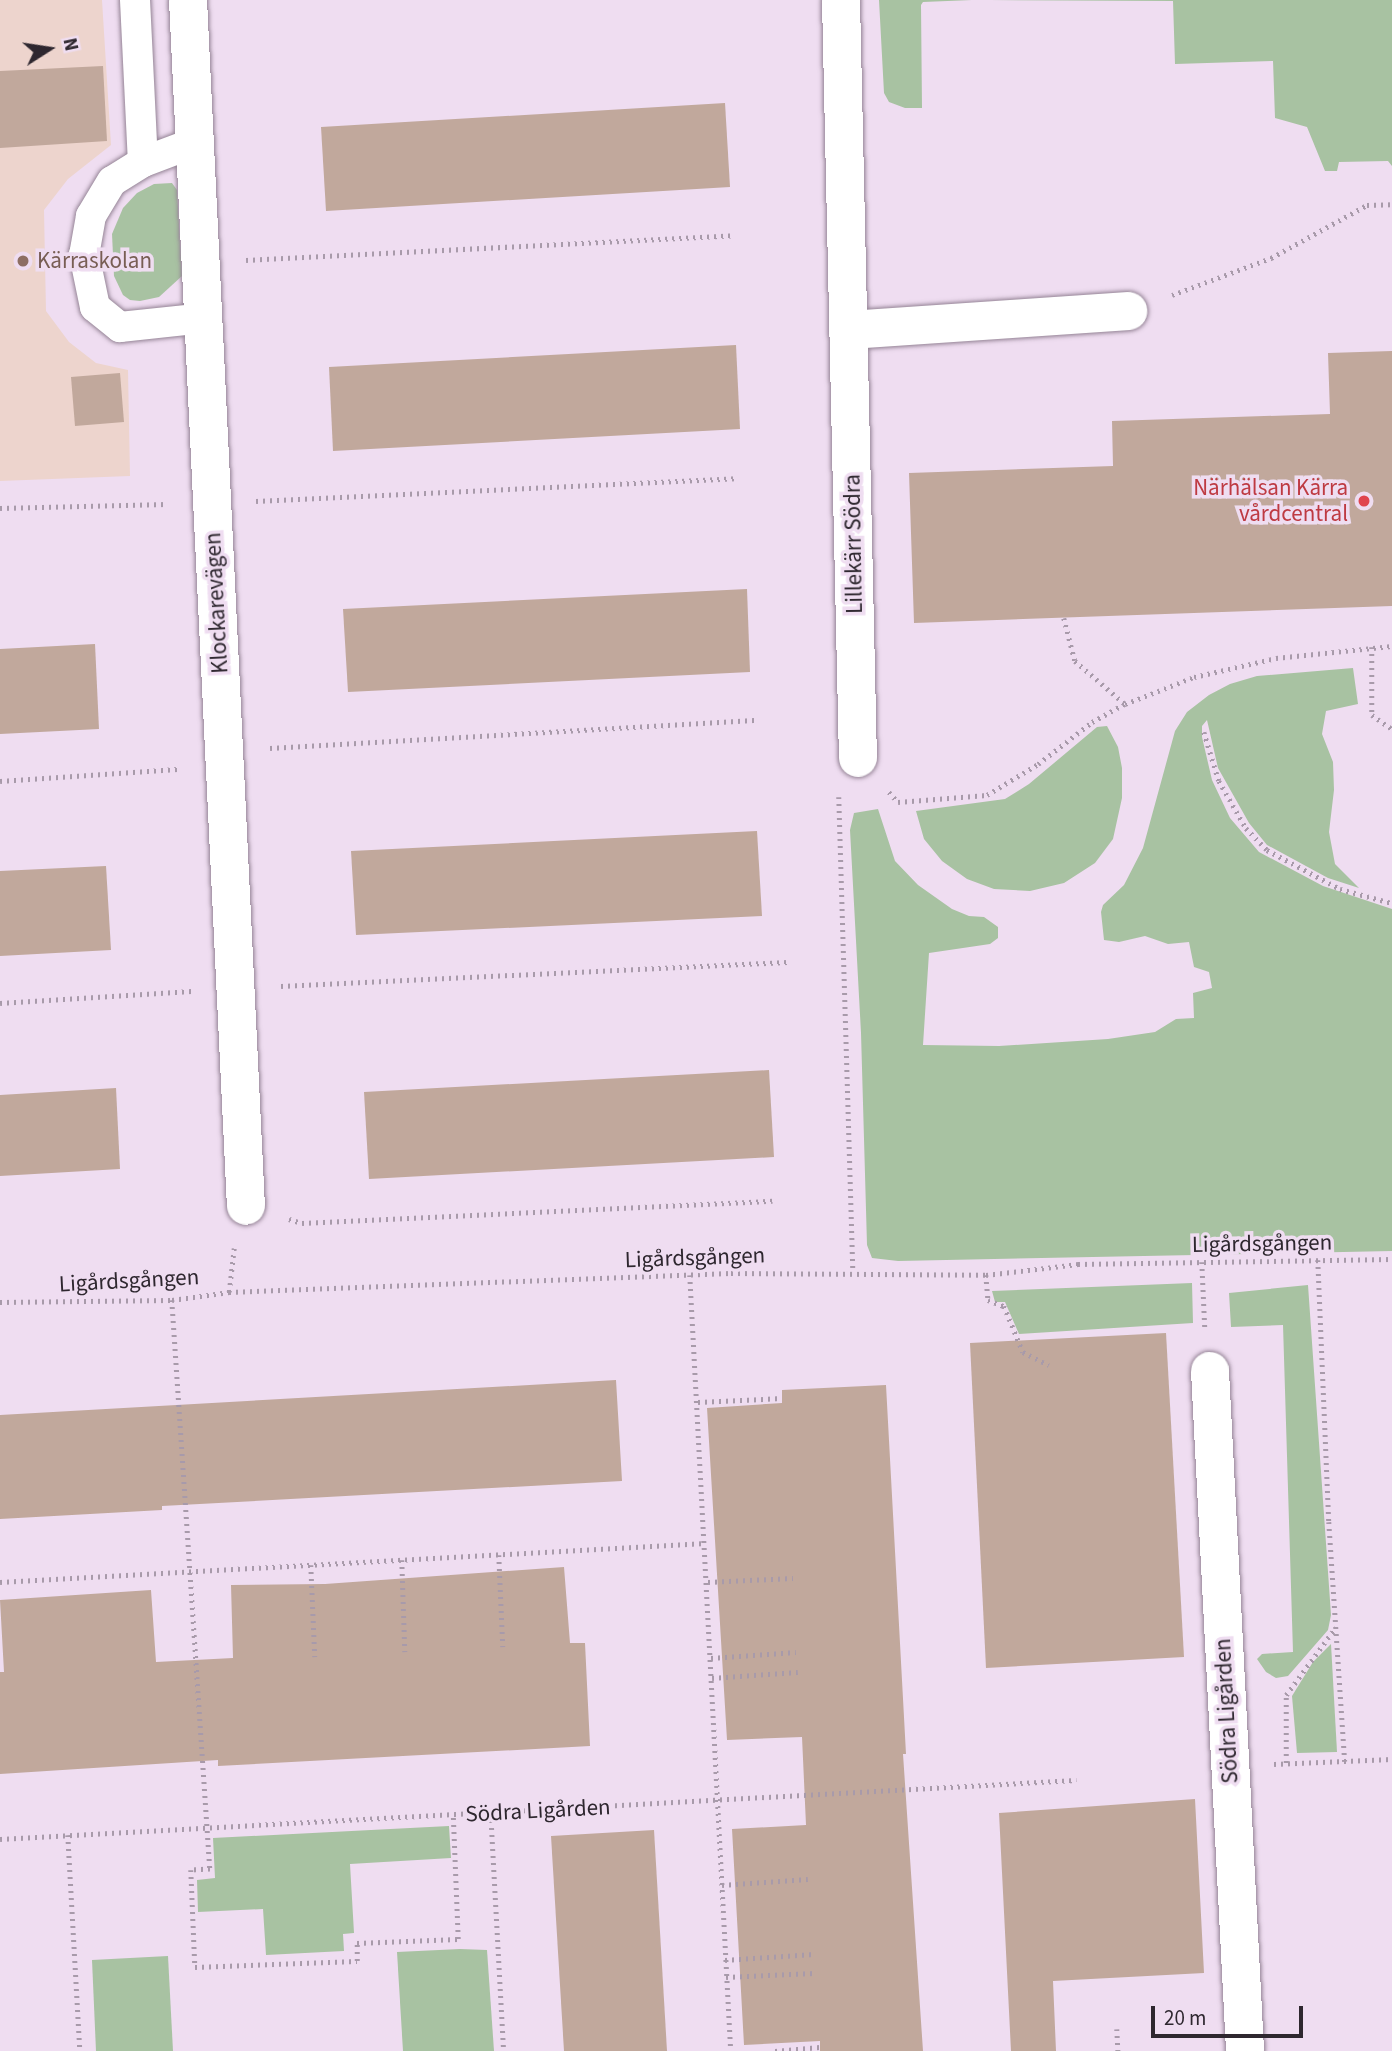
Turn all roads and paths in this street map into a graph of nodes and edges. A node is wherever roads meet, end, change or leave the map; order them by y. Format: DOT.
graph roads {
  1 [pos="135,0"];
  2 [pos="188,0"];
  3 [pos="841,0"];
  4 [pos="195,142"];
  5 [pos="143,162"];
  6 [pos="1392,204"];
  7 [pos="734,235"];
  8 [pos="201,262"];
  9 [pos="1128,312"];
  10 [pos="204,317"];
  11 [pos="849,330"];
  12 [pos="736,478"];
  13 [pos="213,503"];
  14 [pos="0,508"];
  15 [pos="1065,618"];
  16 [pos="1392,646"];
  17 [pos="1372,647"];
  18 [pos="1125,704"];
  19 [pos="758,720"];
  20 [pos="1392,729"];
  21 [pos="1205,732"];
  22 [pos="224,758"];
  23 [pos="858,758"];
  24 [pos="0,781"];
  25 [pos="1392,903"];
  26 [pos="787,962"];
  27 [pos="236,989"];
  28 [pos="0,1003"];
  29 [pos="772,1201"];
  30 [pos="246,1206"];
  31 [pos="1392,1259"];
  32 [pos="1318,1260"];
  33 [pos="1202,1262"];
  34 [pos="853,1272"];
  35 [pos="690,1275"];
  36 [pos="986,1275"];
  37 [pos="172,1300"];
  38 [pos="0,1303"];
  39 [pos="1049,1365"];
  40 [pos="1210,1371"];
  41 [pos="782,1398"];
  42 [pos="698,1402"];
  43 [pos="706,1544"];
  44 [pos="499,1555"];
  45 [pos="402,1560"];
  46 [pos="311,1565"];
  47 [pos="191,1571"];
  48 [pos="793,1578"];
  49 [pos="0,1582"];
  50 [pos="708,1582"];
  51 [pos="1337,1626"];
  52 [pos="503,1647"];
  53 [pos="796,1651"];
  54 [pos="405,1652"];
  55 [pos="315,1657"];
  56 [pos="711,1658"];
  57 [pos="798,1672"];
  58 [pos="712,1678"];
  59 [pos="1392,1759"];
  60 [pos="1345,1761"];
  61 [pos="1286,1763"];
  62 [pos="1230,1766"];
  63 [pos="1076,1780"];
  64 [pos="717,1802"];
  65 [pos="491,1814"];
  66 [pos="453,1815"];
  67 [pos="208,1828"];
  68 [pos="68,1835"];
  69 [pos="0,1839"];
  70 [pos="808,1879"];
  71 [pos="722,1885"];
  72 [pos="814,1954"];
  73 [pos="725,1960"];
  74 [pos="815,1973"];
  75 [pos="726,1977"];
  76 [pos="1116,2029"];
  77 [pos="820,2047"];
  78 [pos="80,2051"];
  79 [pos="503,2051"];
  80 [pos="731,2051"];
  81 [pos="775,2051"];
  82 [pos="1118,2051"];
  83 [pos="1245,2051"];
  1 -- 5 [label="lane"];
  2 -- 4 [label="street, Klockarevägen"];
  3 -- 11 [label="street, Lillekärr Södra"];
  4 -- 5 [label="lane"];
  4 -- 8 [label="street, Klockarevägen"];
  5 -- 10 [label="lane"];
  6 -- 9 [label="path"];
  7 -- 8 [label="path"];
  8 -- 10 [label="street, Klockarevägen"];
  9 -- 11 [label="street"];
  10 -- 13 [label="street, Klockarevägen"];
  11 -- 23 [label="street, Lillekärr Södra"];
  12 -- 13 [label="path"];
  13 -- 14 [label="path"];
  13 -- 22 [label="street, Klockarevägen"];
  15 -- 18 [label="path"];
  16 -- 17 [label="path"];
  17 -- 18 [label="path"];
  17 -- 20 [label="path"];
  18 -- 23 [label="path"];
  19 -- 22 [label="path"];
  21 -- 25 [label="path"];
  22 -- 24 [label="path"];
  22 -- 27 [label="street, Klockarevägen"];
  23 -- 34 [label="path"];
  26 -- 27 [label="path"];
  27 -- 28 [label="path"];
  27 -- 30 [label="street, Klockarevägen"];
  29 -- 30 [label="path"];
  31 -- 32 [label="path, Ligårdsgången"];
  32 -- 33 [label="path, Ligårdsgången"];
  32 -- 51 [label="path"];
  33 -- 36 [label="path, Ligårdsgången"];
  33 -- 40 [label="path"];
  34 -- 35 [label="path, Ligårdsgången"];
  34 -- 36 [label="path, Ligårdsgången"];
  35 -- 37 [label="path, Ligårdsgången"];
  35 -- 42 [label="path"];
  36 -- 39 [label="path"];
  37 -- 38 [label="path, Ligårdsgången"];
  37 -- 47 [label="path"];
  40 -- 62 [label="street, Södra Ligården"];
  41 -- 42 [label="path"];
  42 -- 43 [label="path"];
  43 -- 44 [label="path"];
  43 -- 50 [label="path"];
  44 -- 45 [label="path"];
  44 -- 52 [label="path"];
  45 -- 46 [label="path"];
  45 -- 54 [label="path"];
  46 -- 47 [label="path"];
  46 -- 55 [label="path"];
  47 -- 49 [label="path"];
  47 -- 67 [label="path"];
  48 -- 50 [label="path"];
  50 -- 56 [label="path"];
  51 -- 60 [label="path"];
  51 -- 61 [label="path"];
  53 -- 56 [label="path"];
  56 -- 58 [label="path"];
  57 -- 58 [label="path"];
  58 -- 64 [label="path"];
  59 -- 60 [label="path"];
  60 -- 61 [label="path"];
  61 -- 62 [label="path"];
  62 -- 83 [label="street, Södra Ligården"];
  63 -- 64 [label="path, Södra Ligården"];
  64 -- 65 [label="path, Södra Ligården"];
  64 -- 71 [label="path"];
  65 -- 66 [label="path, Södra Ligården"];
  65 -- 79 [label="path"];
  66 -- 67 [label="path, Södra Ligården"];
  66 -- 67 [label="path"];
  67 -- 68 [label="path, Södra Ligården"];
  68 -- 69 [label="path, Södra Ligården"];
  68 -- 78 [label="path"];
  70 -- 71 [label="path"];
  71 -- 73 [label="path"];
  72 -- 73 [label="path"];
  73 -- 75 [label="path"];
  74 -- 75 [label="path"];
  75 -- 80 [label="path"];
  76 -- 82 [label="path"];
  77 -- 81 [label="path"];
}
